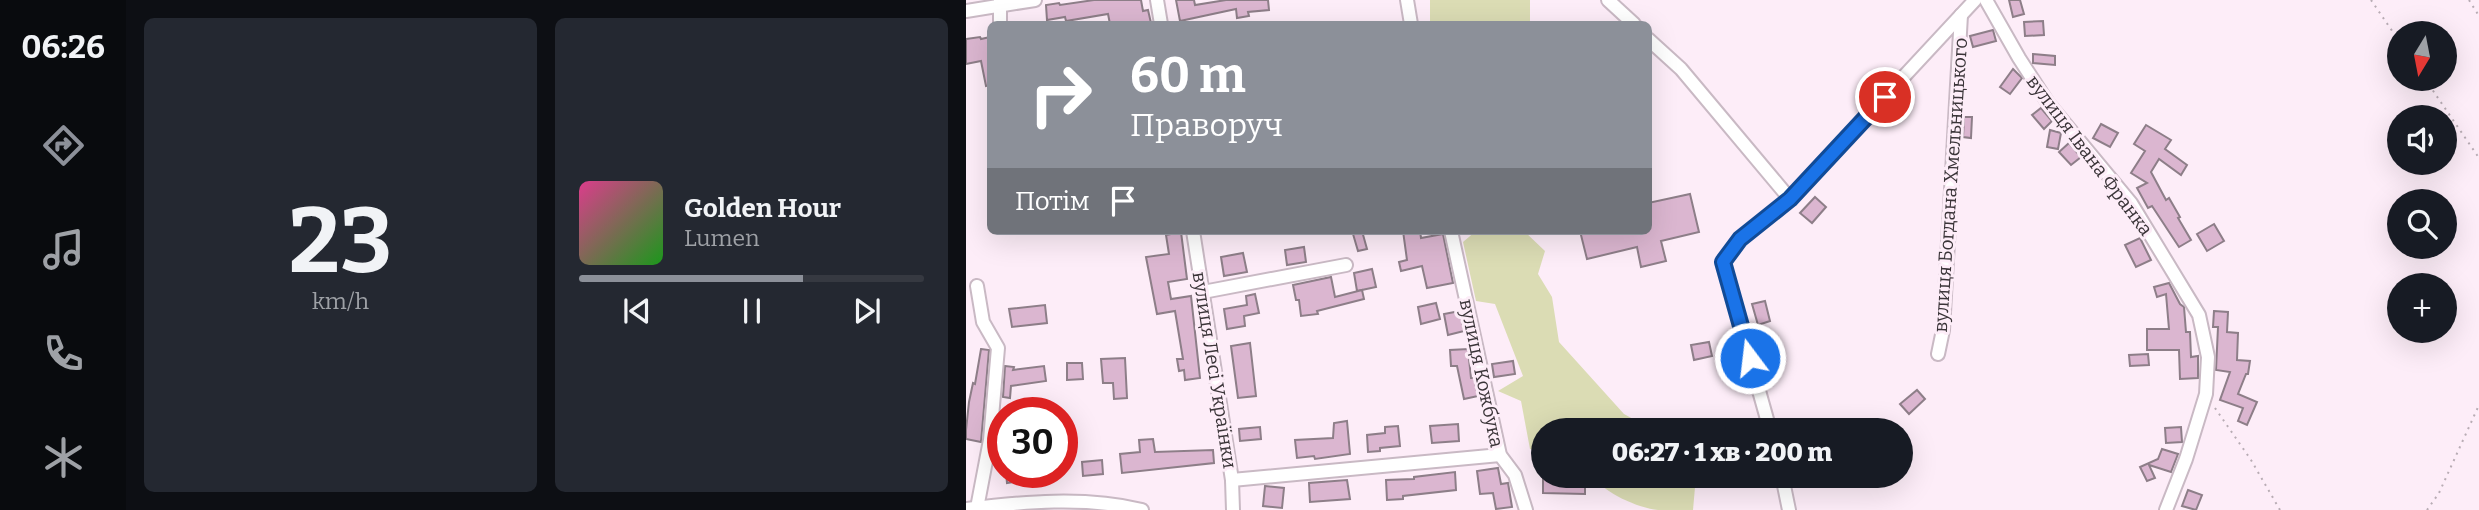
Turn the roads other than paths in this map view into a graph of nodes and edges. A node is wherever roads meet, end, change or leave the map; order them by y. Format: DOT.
graph roads {
  1 [pos="1035,0"];
  2 [pos="1157,0"];
  3 [pos="1407,0"];
  4 [pos="1608,0"];
  5 [pos="1975,0"];
  6 [pos="1986,0"];
  7 [pos="1000,3"];
  8 [pos="966,11"];
  9 [pos="1961,15"];
  10 [pos="1000,21"];
  11 [pos="1160,21"];
  12 [pos="1410,21"];
  13 [pos="1631,21"];
  14 [pos="1652,42"];
  15 [pos="1790,199"];
  16 [pos="1194,235"];
  17 [pos="1452,235"];
  18 [pos="1346,265"];
  19 [pos="977,286"];
  20 [pos="1203,292"];
  21 [pos="1938,355"];
  22 [pos="1767,418"];
  23 [pos="1500,455"];
  24 [pos="1232,480"];
  25 [pos="1784,488"];
  26 [pos="971,508"];
  27 [pos="1142,510"];
  28 [pos="1233,510"];
  29 [pos="1525,510"];
  30 [pos="1789,510"];
  31 [pos="2166,510"];
  1 -- 7 [label="street"];
  2 -- 11 [label="street"];
  3 -- 12 [label="street"];
  4 -- 13 [label="street"];
  5 -- 9 [label="street, вулиця Богдана Хмельницького"];
  6 -- 31 [label="street, вулиця Івана Франка"];
  7 -- 8 [label="street"];
  7 -- 10 [label="street"];
  9 -- 15 [label="street, вулиця Богдана Хмельницького"];
  9 -- 21 [label="street, вулиця Богдана Хмельницького"];
  14 -- 15 [label="street"];
  15 -- 22 [label="street, вулиця Богдана Хмельницького"];
  16 -- 20 [label="street, вулиця Лесі Українки"];
  17 -- 23 [label="street, вулиця Кожбука"];
  18 -- 20 [label="street"];
  19 -- 26 [label="street"];
  20 -- 24 [label="street, вулиця Лесі Українки"];
  23 -- 24 [label="street"];
  23 -- 29 [label="street, вулиця Кожбука"];
  24 -- 28 [label="street, вулиця Лесі Українки"];
  25 -- 30 [label="street"];
  26 -- 27 [label="street"];
}
